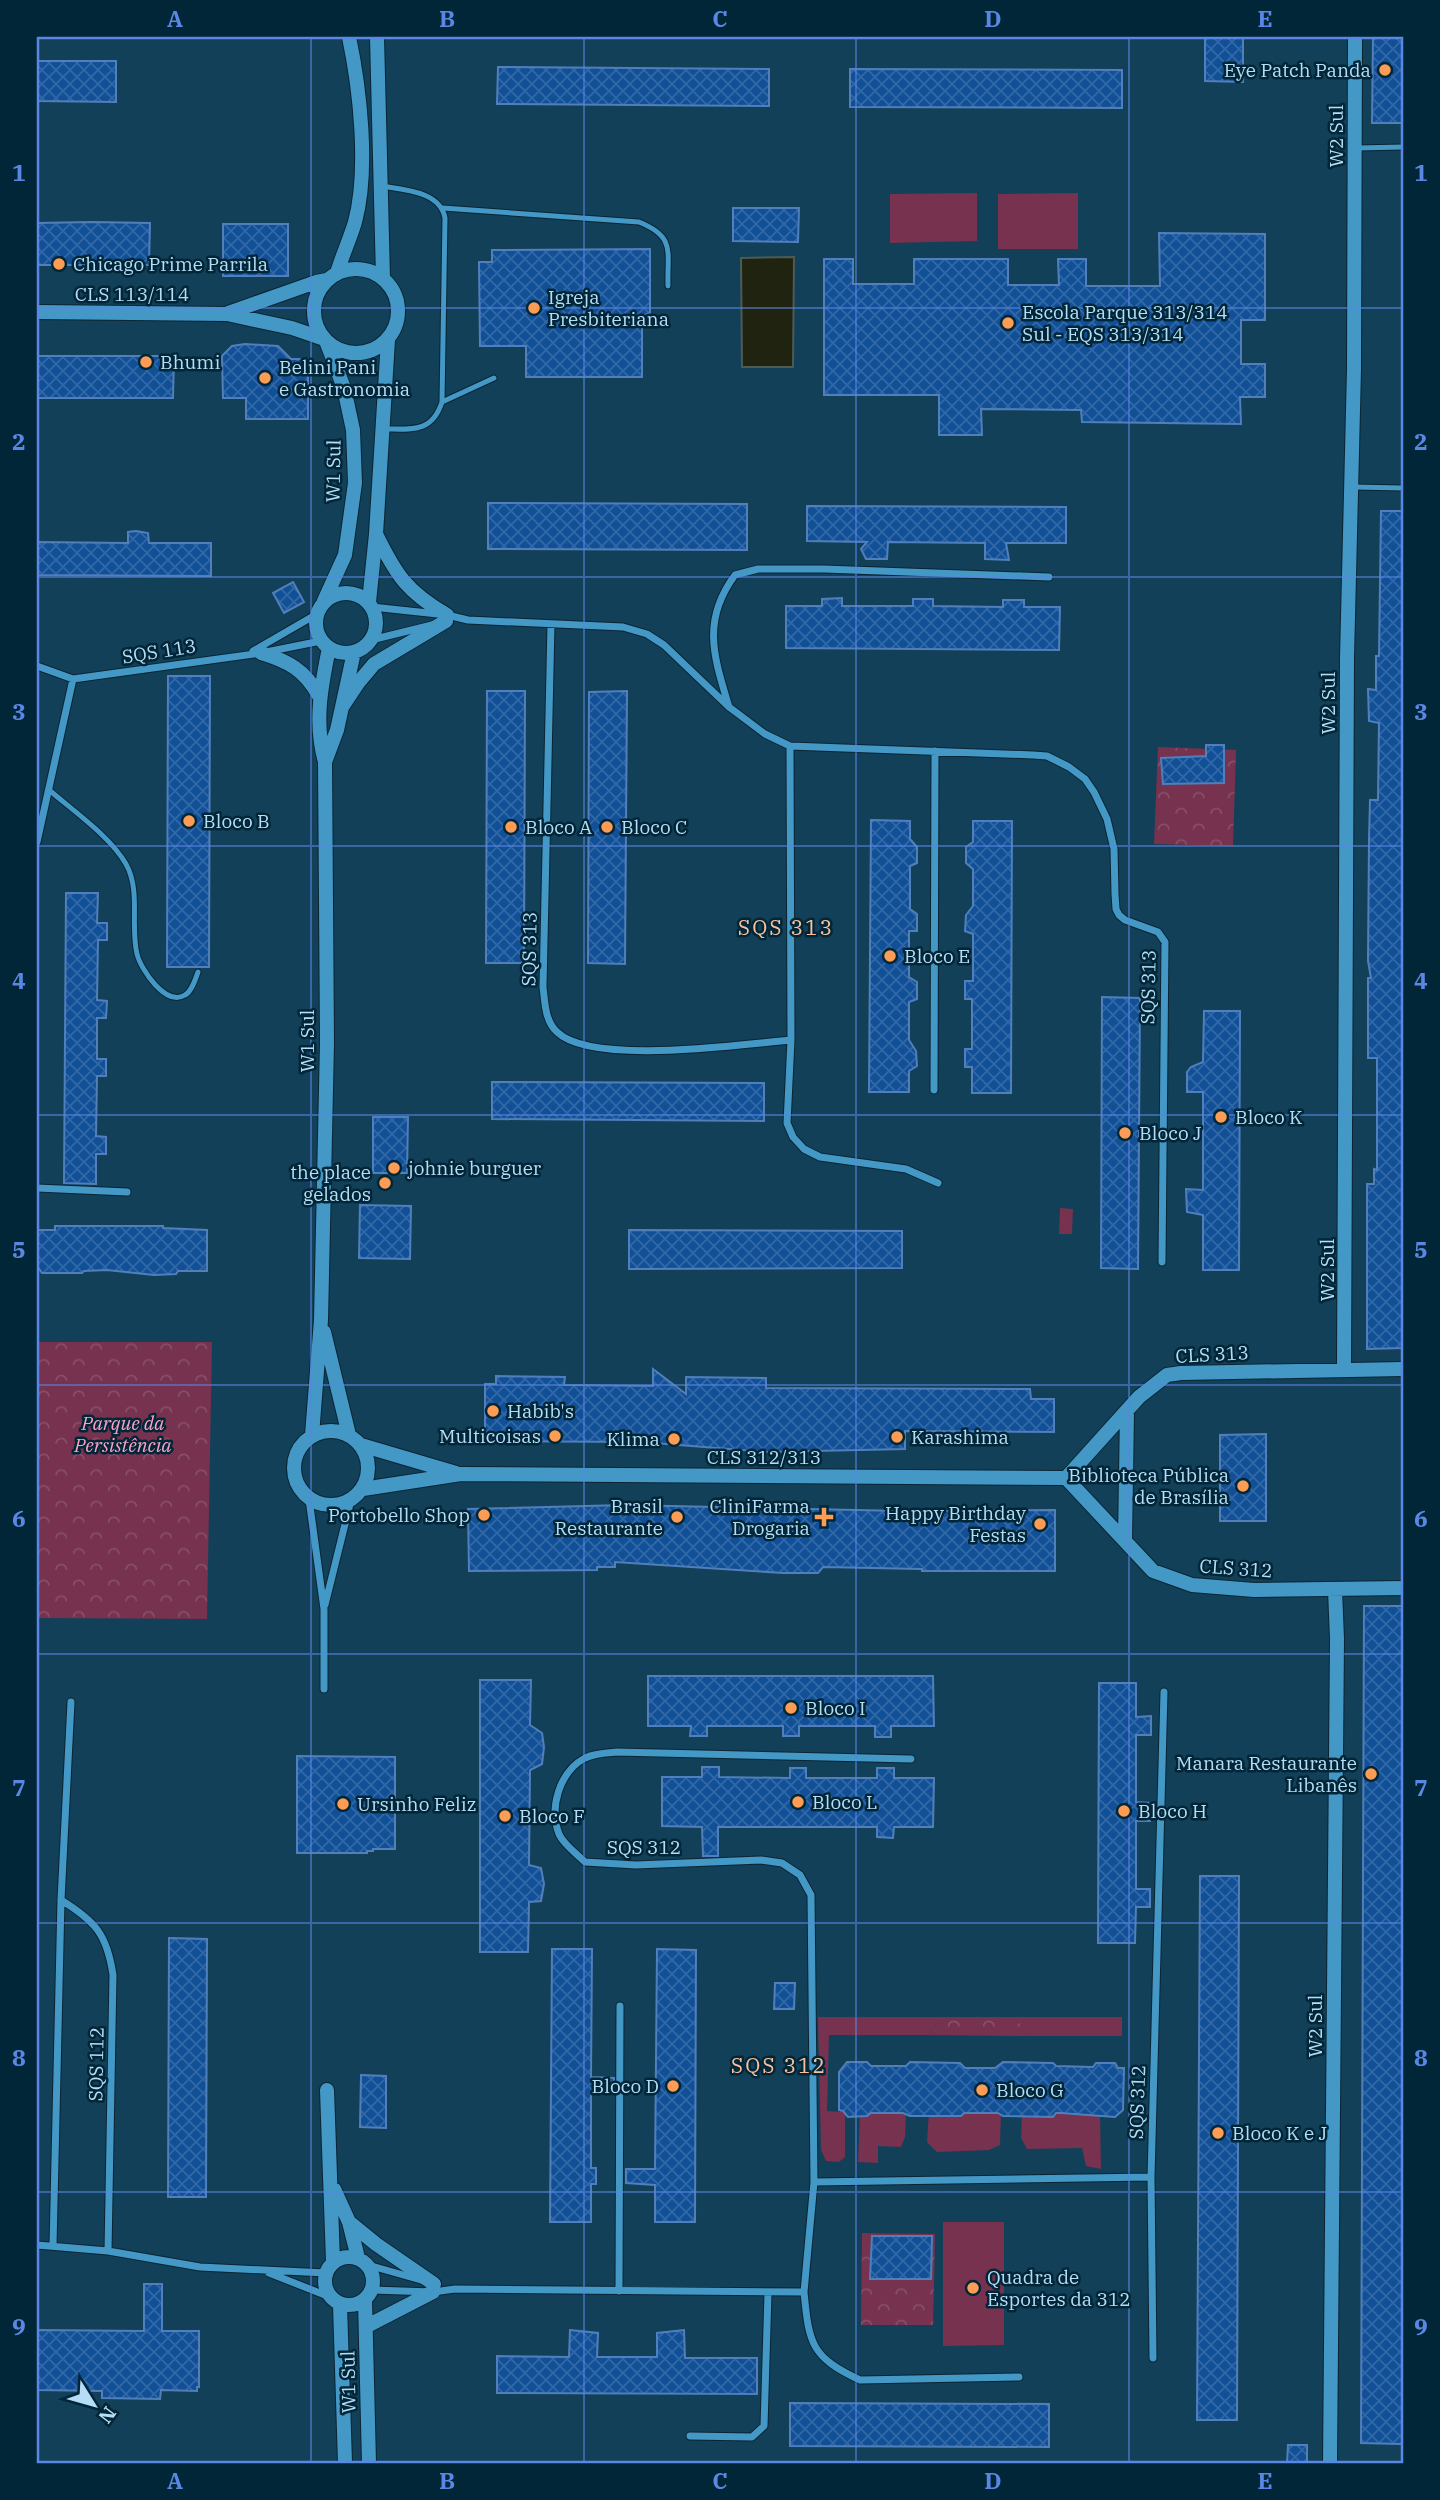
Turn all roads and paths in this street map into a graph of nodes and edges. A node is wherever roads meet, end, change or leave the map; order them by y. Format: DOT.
graph roads {
  1 [pos="349,37"];
  2 [pos="377,37"];
  3 [pos="387,37"];
  4 [pos="1355,37"];
  5 [pos="377,55"];
  6 [pos="1403,147"];
  7 [pos="1356,148"];
  8 [pos="381,186"];
  9 [pos="443,208"];
  10 [pos="332,277"];
  11 [pos="383,278"];
  12 [pos="668,286"];
  13 [pos="37,312"];
  14 [pos="227,314"];
  15 [pos="325,340"];
  16 [pos="388,340"];
  17 [pos="494,378"];
  18 [pos="442,402"];
  19 [pos="381,429"];
  20 [pos="1351,488"];
  21 [pos="1403,488"];
  22 [pos="376,534"];
  23 [pos="1049,577"];
  24 [pos="371,605"];
  25 [pos="320,607"];
  26 [pos="451,618"];
  27 [pos="551,624"];
  28 [pos="371,640"];
  29 [pos="325,644"];
  30 [pos="354,652"];
  31 [pos="255,653"];
  32 [pos="37,666"];
  33 [pos="74,680"];
  34 [pos="319,696"];
  35 [pos="342,707"];
  36 [pos="729,707"];
  37 [pos="790,746"];
  38 [pos="935,751"];
  39 [pos="325,762"];
  40 [pos="48,789"];
  41 [pos="37,842"];
  42 [pos="198,972"];
  43 [pos="791,1040"];
  44 [pos="934,1090"];
  45 [pos="938,1183"];
  46 [pos="37,1188"];
  47 [pos="127,1192"];
  48 [pos="1163,1262"];
  49 [pos="321,1320"];
  50 [pos="1344,1369"];
  51 [pos="1403,1369"];
  52 [pos="1126,1412"];
  53 [pos="349,1434"];
  54 [pos="312,1435"];
  55 [pos="361,1445"];
  56 [pos="461,1474"];
  57 [pos="1066,1478"];
  58 [pos="363,1489"];
  59 [pos="309,1499"];
  60 [pos="351,1500"];
  61 [pos="1125,1540"];
  62 [pos="1403,1588"];
  63 [pos="1335,1590"];
  64 [pos="324,1609"];
  65 [pos="324,1689"];
  66 [pos="1164,1692"];
  67 [pos="71,1702"];
  68 [pos="911,1759"];
  69 [pos="61,1900"];
  70 [pos="620,2006"];
  71 [pos="327,2090"];
  72 [pos="1151,2177"];
  73 [pos="814,2182"];
  74 [pos="332,2185"];
  75 [pos="349,2222"];
  76 [pos="37,2245"];
  77 [pos="53,2246"];
  78 [pos="108,2251"];
  79 [pos="363,2262"];
  80 [pos="330,2267"];
  81 [pos="265,2272"];
  82 [pos="434,2288"];
  83 [pos="619,2291"];
  84 [pos="804,2292"];
  85 [pos="768,2293"];
  86 [pos="368,2295"];
  87 [pos="335,2301"];
  88 [pos="367,2326"];
  89 [pos="1153,2358"];
  90 [pos="1019,2377"];
  91 [pos="691,2436"];
  92 [pos="345,2463"];
  93 [pos="369,2463"];
  94 [pos="1331,2463"];
  1 -- 10 [label="street"];
  2 -- 5 [label="street"];
  3 -- 5 [label="street"];
  4 -- 7 [label="street, W2 Sul"];
  5 -- 8 [label="street"];
  6 -- 7 [label="lane"];
  7 -- 20 [label="street, W2 Sul"];
  8 -- 9 [label="lane"];
  8 -- 11 [label="street"];
  9 -- 12 [label="lane"];
  9 -- 18 [label="lane"];
  10 -- 11 [label="street"];
  10 -- 14 [label="street, CLS 113/114"];
  10 -- 15 [label="street"];
  11 -- 16 [label="street"];
  13 -- 14 [label="street, CLS 113/114"];
  14 -- 15 [label="street, CLS 113/114"];
  15 -- 16 [label="street"];
  15 -- 25 [label="street, W1 Sul"];
  16 -- 19 [label="street"];
  17 -- 18 [label="lane"];
  18 -- 19 [label="lane"];
  19 -- 22 [label="street"];
  20 -- 21 [label="lane"];
  20 -- 50 [label="street, W2 Sul"];
  22 -- 24 [label="street"];
  22 -- 26 [label="street"];
  23 -- 36 [label="street"];
  24 -- 25 [label="street"];
  24 -- 26 [label="street, SQS 313"];
  24 -- 28 [label="street"];
  25 -- 29 [label="street"];
  25 -- 31 [label="street, SQS 113"];
  26 -- 27 [label="street, SQS 313"];
  26 -- 28 [label="street, SQS 313"];
  26 -- 35 [label="street"];
  27 -- 36 [label="street, SQS 313"];
  27 -- 43 [label="street, SQS 313"];
  28 -- 30 [label="street"];
  29 -- 30 [label="street"];
  29 -- 31 [label="street, SQS 113"];
  29 -- 34 [label="street, W1 Sul"];
  30 -- 35 [label="street, W1 Sul"];
  31 -- 33 [label="street, SQS 113"];
  31 -- 34 [label="street"];
  32 -- 33 [label="street, SQS 113"];
  33 -- 40 [label="street"];
  34 -- 39 [label="street, W1 Sul"];
  35 -- 39 [label="street, W1 Sul"];
  36 -- 37 [label="street, SQS 313"];
  37 -- 38 [label="street, SQS 313"];
  37 -- 43 [label="street"];
  38 -- 44 [label="street"];
  38 -- 48 [label="street, SQS 313"];
  39 -- 49 [label="street, W1 Sul"];
  40 -- 41 [label="street"];
  40 -- 42 [label="lane"];
  43 -- 45 [label="street"];
  46 -- 47 [label="street"];
  49 -- 53 [label="street, W1 Sul"];
  49 -- 54 [label="street, W1 Sul"];
  50 -- 51 [label="street, CLS 313"];
  50 -- 52 [label="street, CLS 313"];
  52 -- 57 [label="street, CLS 313"];
  52 -- 61 [label="street"];
  53 -- 54 [label="street"];
  53 -- 55 [label="street"];
  54 -- 59 [label="street"];
  55 -- 56 [label="street, CLS 312/313"];
  55 -- 58 [label="street"];
  56 -- 57 [label="street, CLS 312/313"];
  56 -- 58 [label="street, CLS 312/313"];
  57 -- 61 [label="street, CLS 312"];
  58 -- 60 [label="street"];
  59 -- 60 [label="street"];
  59 -- 64 [label="street"];
  60 -- 64 [label="street"];
  61 -- 63 [label="street, CLS 312"];
  62 -- 63 [label="street, CLS 312"];
  63 -- 94 [label="street, W2 Sul"];
  64 -- 65 [label="street"];
  66 -- 72 [label="street, SQS 312"];
  67 -- 69 [label="street, SQS 112"];
  68 -- 73 [label="street, SQS 312"];
  69 -- 77 [label="street, SQS 112"];
  69 -- 78 [label="street, SQS 112"];
  70 -- 83 [label="street"];
  71 -- 74 [label="street"];
  72 -- 73 [label="street"];
  72 -- 89 [label="street, SQS 312"];
  73 -- 84 [label="street, SQS 312"];
  74 -- 75 [label="street"];
  74 -- 80 [label="street"];
  75 -- 79 [label="street"];
  75 -- 82 [label="street"];
  76 -- 77 [label="street"];
  77 -- 78 [label="street"];
  78 -- 81 [label="street"];
  79 -- 80 [label="street"];
  79 -- 82 [label="street"];
  79 -- 86 [label="street"];
  80 -- 81 [label="street"];
  80 -- 87 [label="street"];
  81 -- 87 [label="street"];
  82 -- 83 [label="street"];
  82 -- 86 [label="street"];
  82 -- 88 [label="street"];
  83 -- 85 [label="street"];
  84 -- 85 [label="street"];
  84 -- 90 [label="street, SQS 312"];
  85 -- 91 [label="street"];
  86 -- 87 [label="street"];
  86 -- 88 [label="street, W1 Sul"];
  87 -- 92 [label="street, W1 Sul"];
  88 -- 93 [label="street, W1 Sul"];
}
